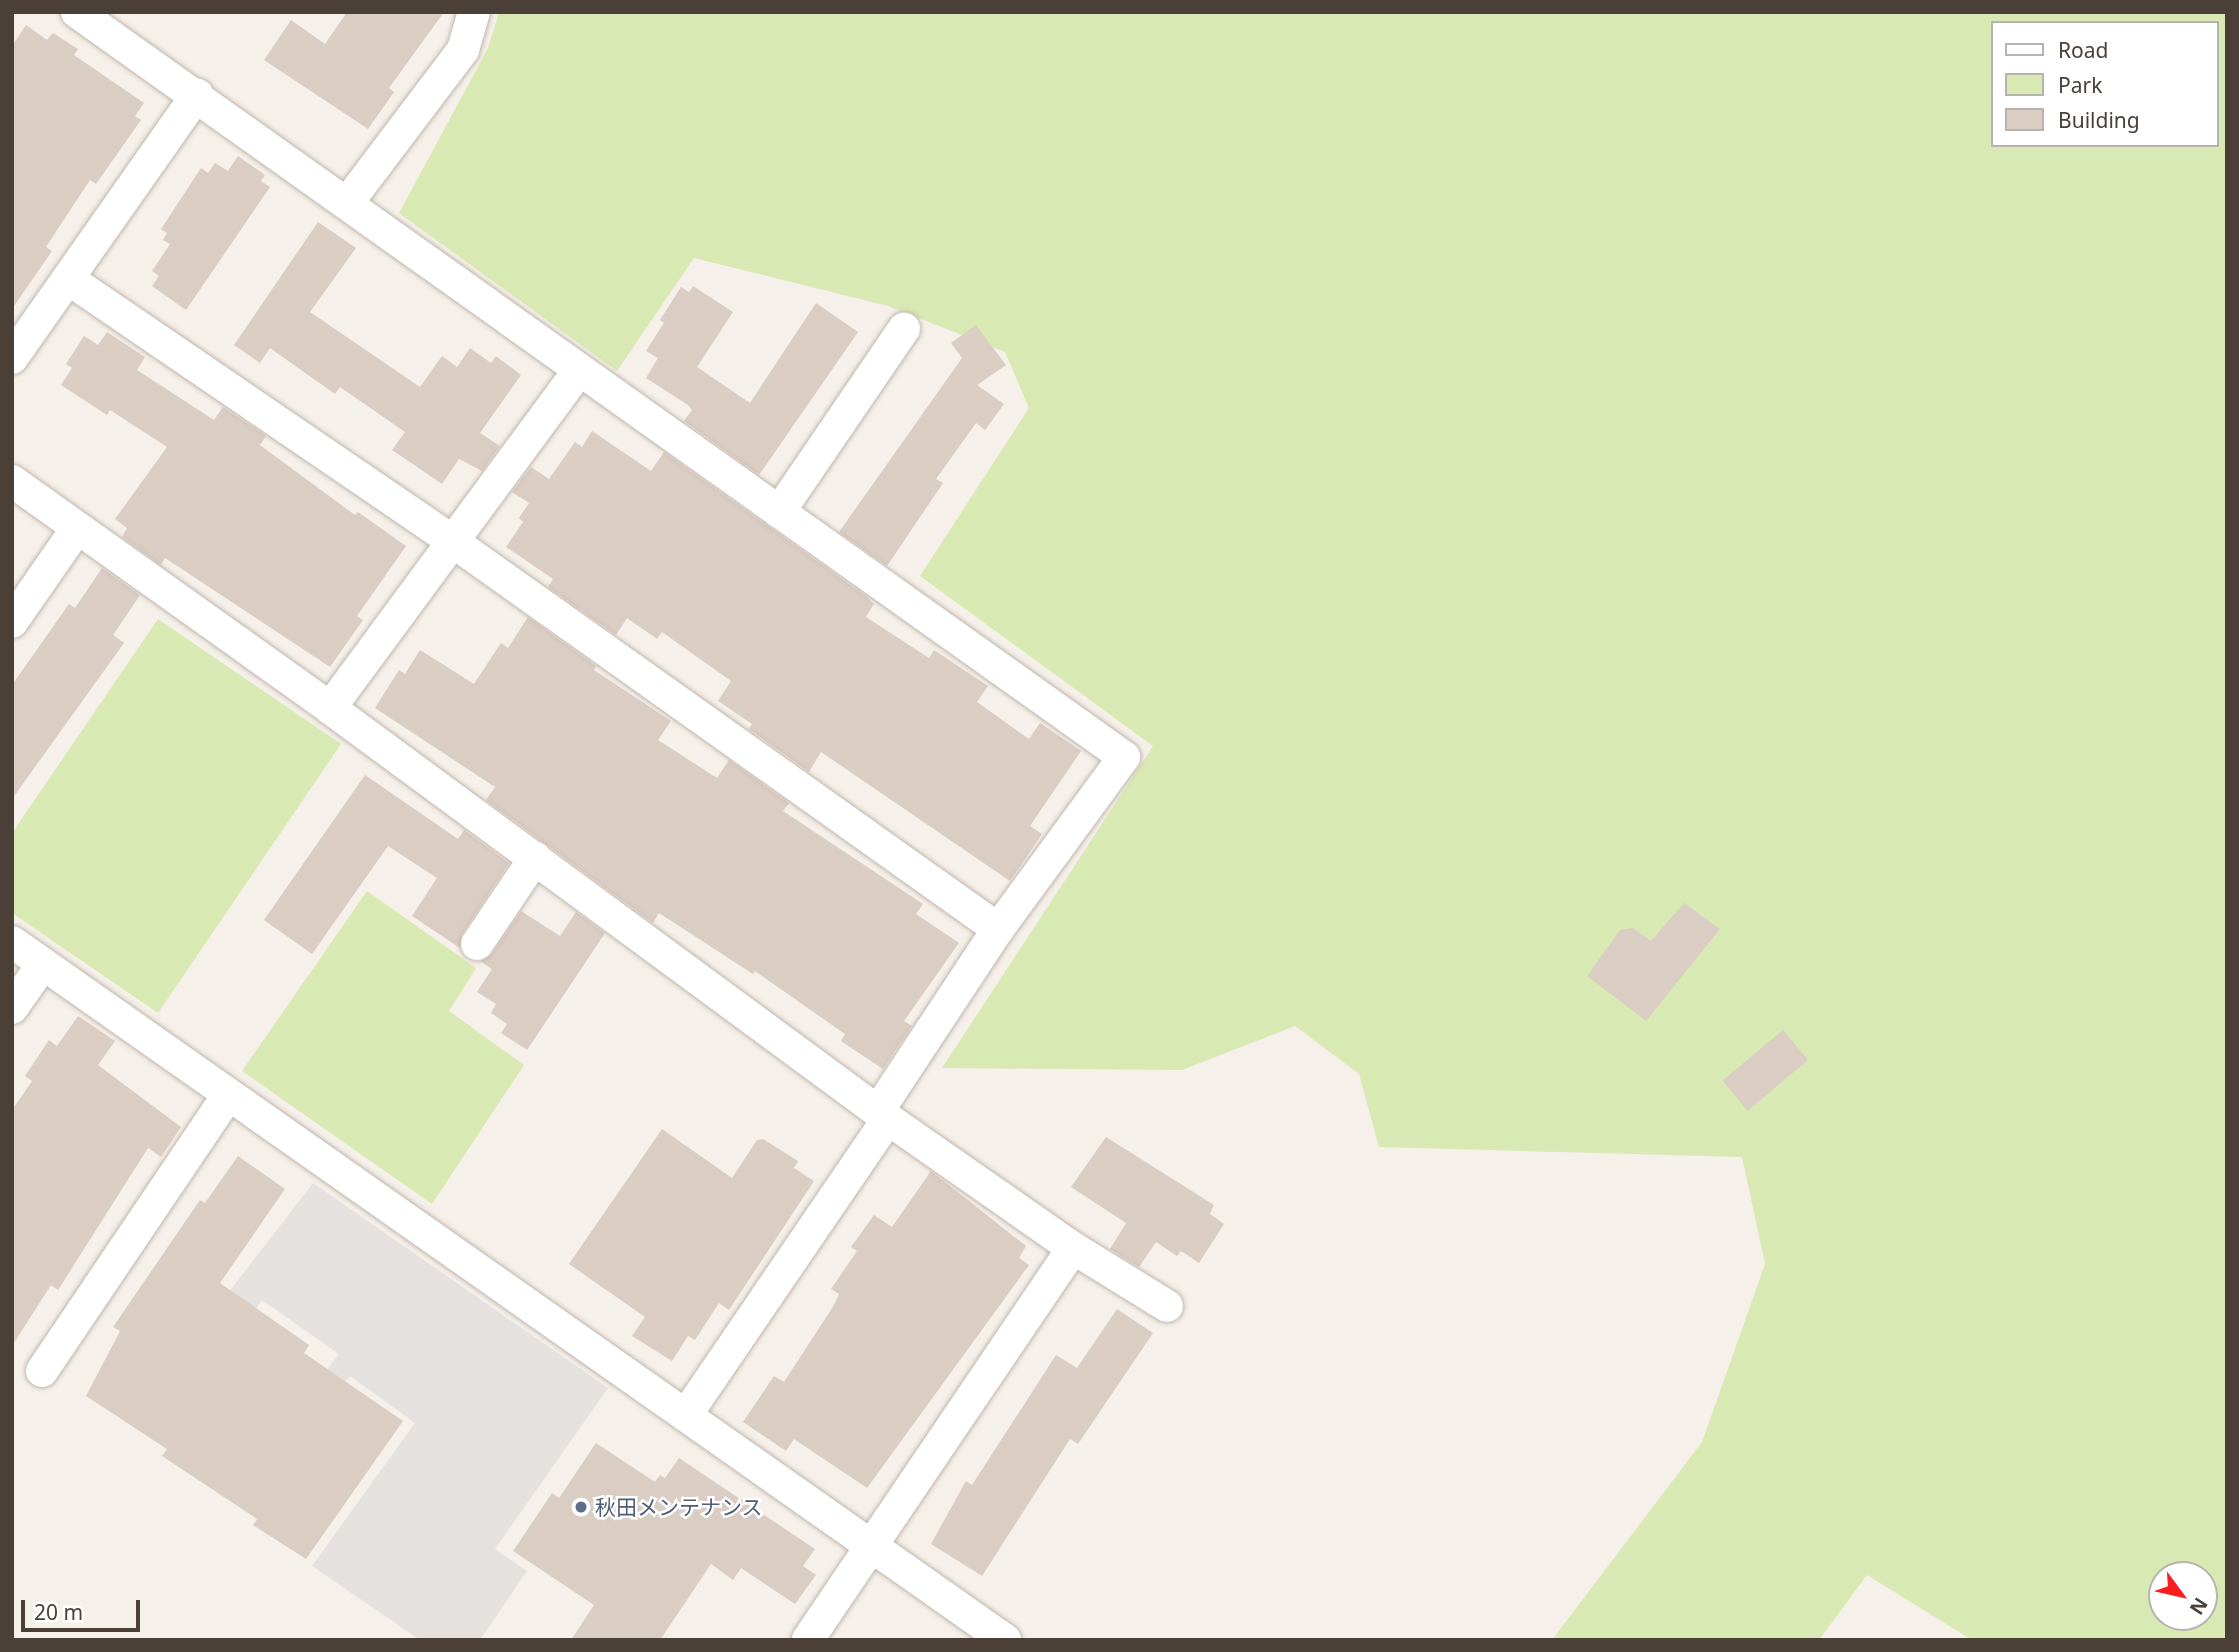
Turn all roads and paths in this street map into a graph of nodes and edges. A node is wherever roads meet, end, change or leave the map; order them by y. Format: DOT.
graph roads {
  1 [pos="77,12"];
  2 [pos="474,12"];
  3 [pos="197,95"];
  4 [pos="348,202"];
  5 [pos="71,280"];
  6 [pos="904,329"];
  7 [pos="12,358"];
  8 [pos="579,370"];
  9 [pos="12,481"];
  10 [pos="779,512"];
  11 [pos="77,528"];
  12 [pos="452,541"];
  13 [pos="12,622"];
  14 [pos="330,708"];
  15 [pos="535,858"];
  16 [pos="999,929"];
  17 [pos="12,942"];
  18 [pos="477,944"];
  19 [pos="43,964"];
  20 [pos="12,1008"];
  21 [pos="228,1095"];
  22 [pos="883,1115"];
  23 [pos="1070,1246"];
  24 [pos="1167,1306"];
  25 [pos="42,1371"];
  26 [pos="686,1415"];
  27 [pos="876,1545"];
  28 [pos="808,1640"];
  29 [pos="1005,1640"];
  1 -- 3 [label="street"];
  2 -- 4 [label="street"];
  3 -- 4 [label="street"];
  3 -- 5 [label="street"];
  4 -- 8 [label="street"];
  5 -- 7 [label="street"];
  5 -- 12 [label="street"];
  6 -- 10 [label="street"];
  8 -- 10 [label="street"];
  8 -- 12 [label="street"];
  9 -- 11 [label="street"];
  10 -- 16 [label="street"];
  11 -- 13 [label="street"];
  11 -- 14 [label="street"];
  12 -- 14 [label="street"];
  12 -- 16 [label="street"];
  14 -- 15 [label="street"];
  15 -- 18 [label="street"];
  15 -- 22 [label="street"];
  16 -- 22 [label="street"];
  17 -- 19 [label="street"];
  19 -- 20 [label="street"];
  19 -- 21 [label="street"];
  21 -- 25 [label="street"];
  21 -- 26 [label="street"];
  22 -- 23 [label="street"];
  22 -- 26 [label="street"];
  23 -- 24 [label="street"];
  23 -- 27 [label="street"];
  26 -- 27 [label="street"];
  27 -- 28 [label="street"];
  27 -- 29 [label="street"];
}
